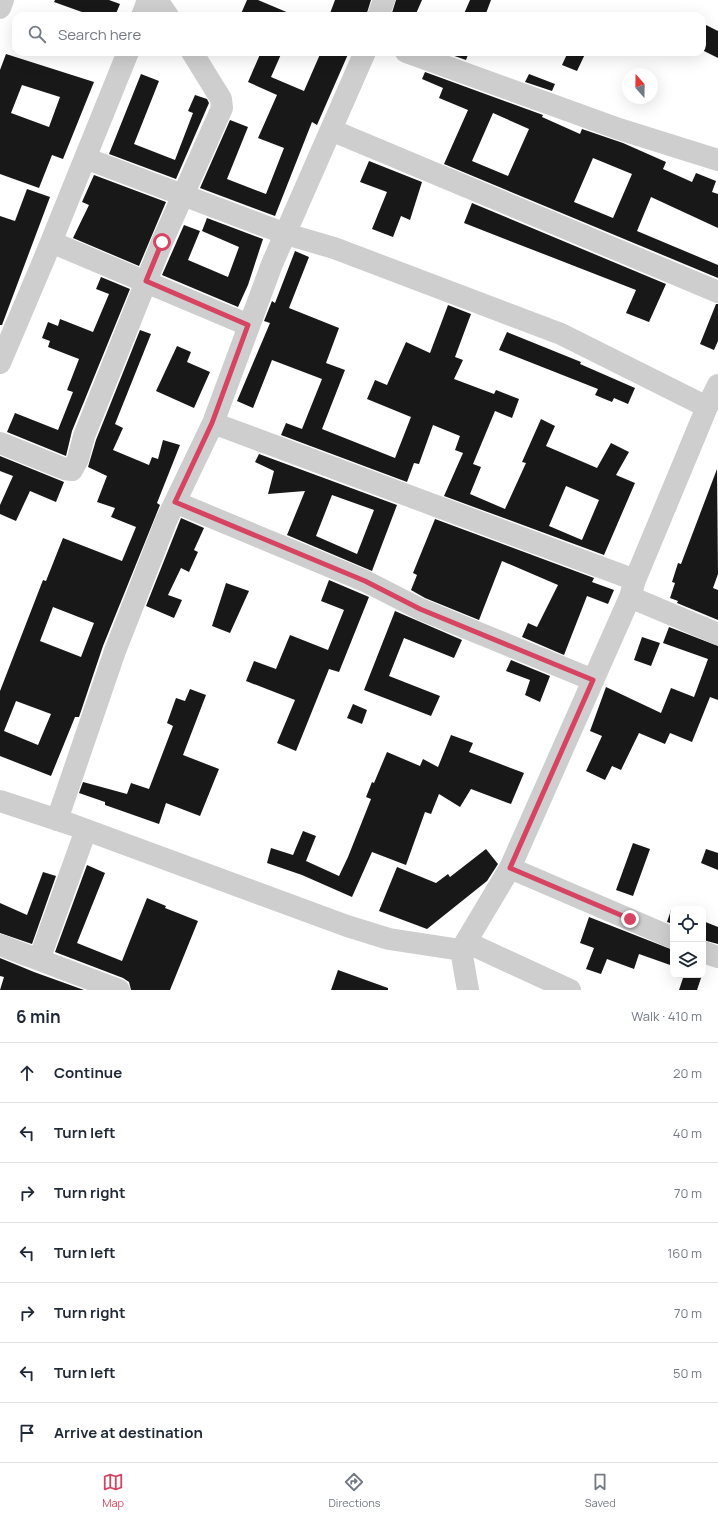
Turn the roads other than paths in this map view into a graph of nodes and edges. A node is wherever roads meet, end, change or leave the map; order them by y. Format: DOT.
graph roads {
  1 [pos="3,0"];
  2 [pos="148,0"];
  3 [pos="157,0"];
  4 [pos="384,0"];
  5 [pos="0,8"];
  6 [pos="144,12"];
  7 [pos="165,12"];
  8 [pos="380,12"];
  9 [pos="126,56"];
  10 [pos="194,56"];
  11 [pos="363,56"];
  12 [pos="417,56"];
  13 [pos="332,130"];
  14 [pos="85,158"];
  15 [pos="718,160"];
  16 [pos="182,195"];
  17 [pos="286,234"];
  18 [pos="51,242"];
  19 [pos="146,281"];
  20 [pos="718,292"];
  21 [pos="248,325"];
  22 [pos="0,363"];
  23 [pos="718,385"];
  24 [pos="707,407"];
  25 [pos="212,423"];
  26 [pos="0,443"];
  27 [pos="175,502"];
  28 [pos="633,589"];
  29 [pos="718,634"];
  30 [pos="593,680"];
  31 [pos="0,801"];
  32 [pos="57,820"];
  33 [pos="86,830"];
  34 [pos="510,868"];
  35 [pos="670,937"];
  36 [pos="0,945"];
  37 [pos="464,946"];
  38 [pos="706,953"];
  39 [pos="718,957"];
  40 [pos="39,960"];
  41 [pos="119,990"];
  42 [pos="468,990"];
  43 [pos="570,990"];
  1 -- 5 [label="street"];
  2 -- 6 [label="street"];
  3 -- 7 [label="street"];
  4 -- 8 [label="street"];
  9 -- 14 [label="street"];
  10 -- 16 [label="street"];
  11 -- 13 [label="street"];
  12 -- 15 [label="street"];
  13 -- 17 [label="street"];
  13 -- 20 [label="street"];
  14 -- 16 [label="street"];
  14 -- 18 [label="street"];
  16 -- 17 [label="street"];
  16 -- 19 [label="street"];
  17 -- 21 [label="street"];
  17 -- 24 [label="street"];
  18 -- 19 [label="street"];
  18 -- 22 [label="street"];
  19 -- 21 [label="street"];
  19 -- 26 [label="street"];
  21 -- 25 [label="street"];
  23 -- 24 [label="street"];
  24 -- 28 [label="street"];
  25 -- 27 [label="street"];
  25 -- 28 [label="street"];
  27 -- 30 [label="street"];
  27 -- 32 [label="street"];
  28 -- 29 [label="street"];
  28 -- 30 [label="street"];
  30 -- 34 [label="street"];
  31 -- 32 [label="street"];
  32 -- 33 [label="street"];
  33 -- 37 [label="street"];
  33 -- 40 [label="street"];
  34 -- 35 [label="street"];
  34 -- 37 [label="street"];
  36 -- 40 [label="street"];
  37 -- 42 [label="street"];
  37 -- 43 [label="street"];
  38 -- 39 [label="street"];
  40 -- 41 [label="street"];
}
